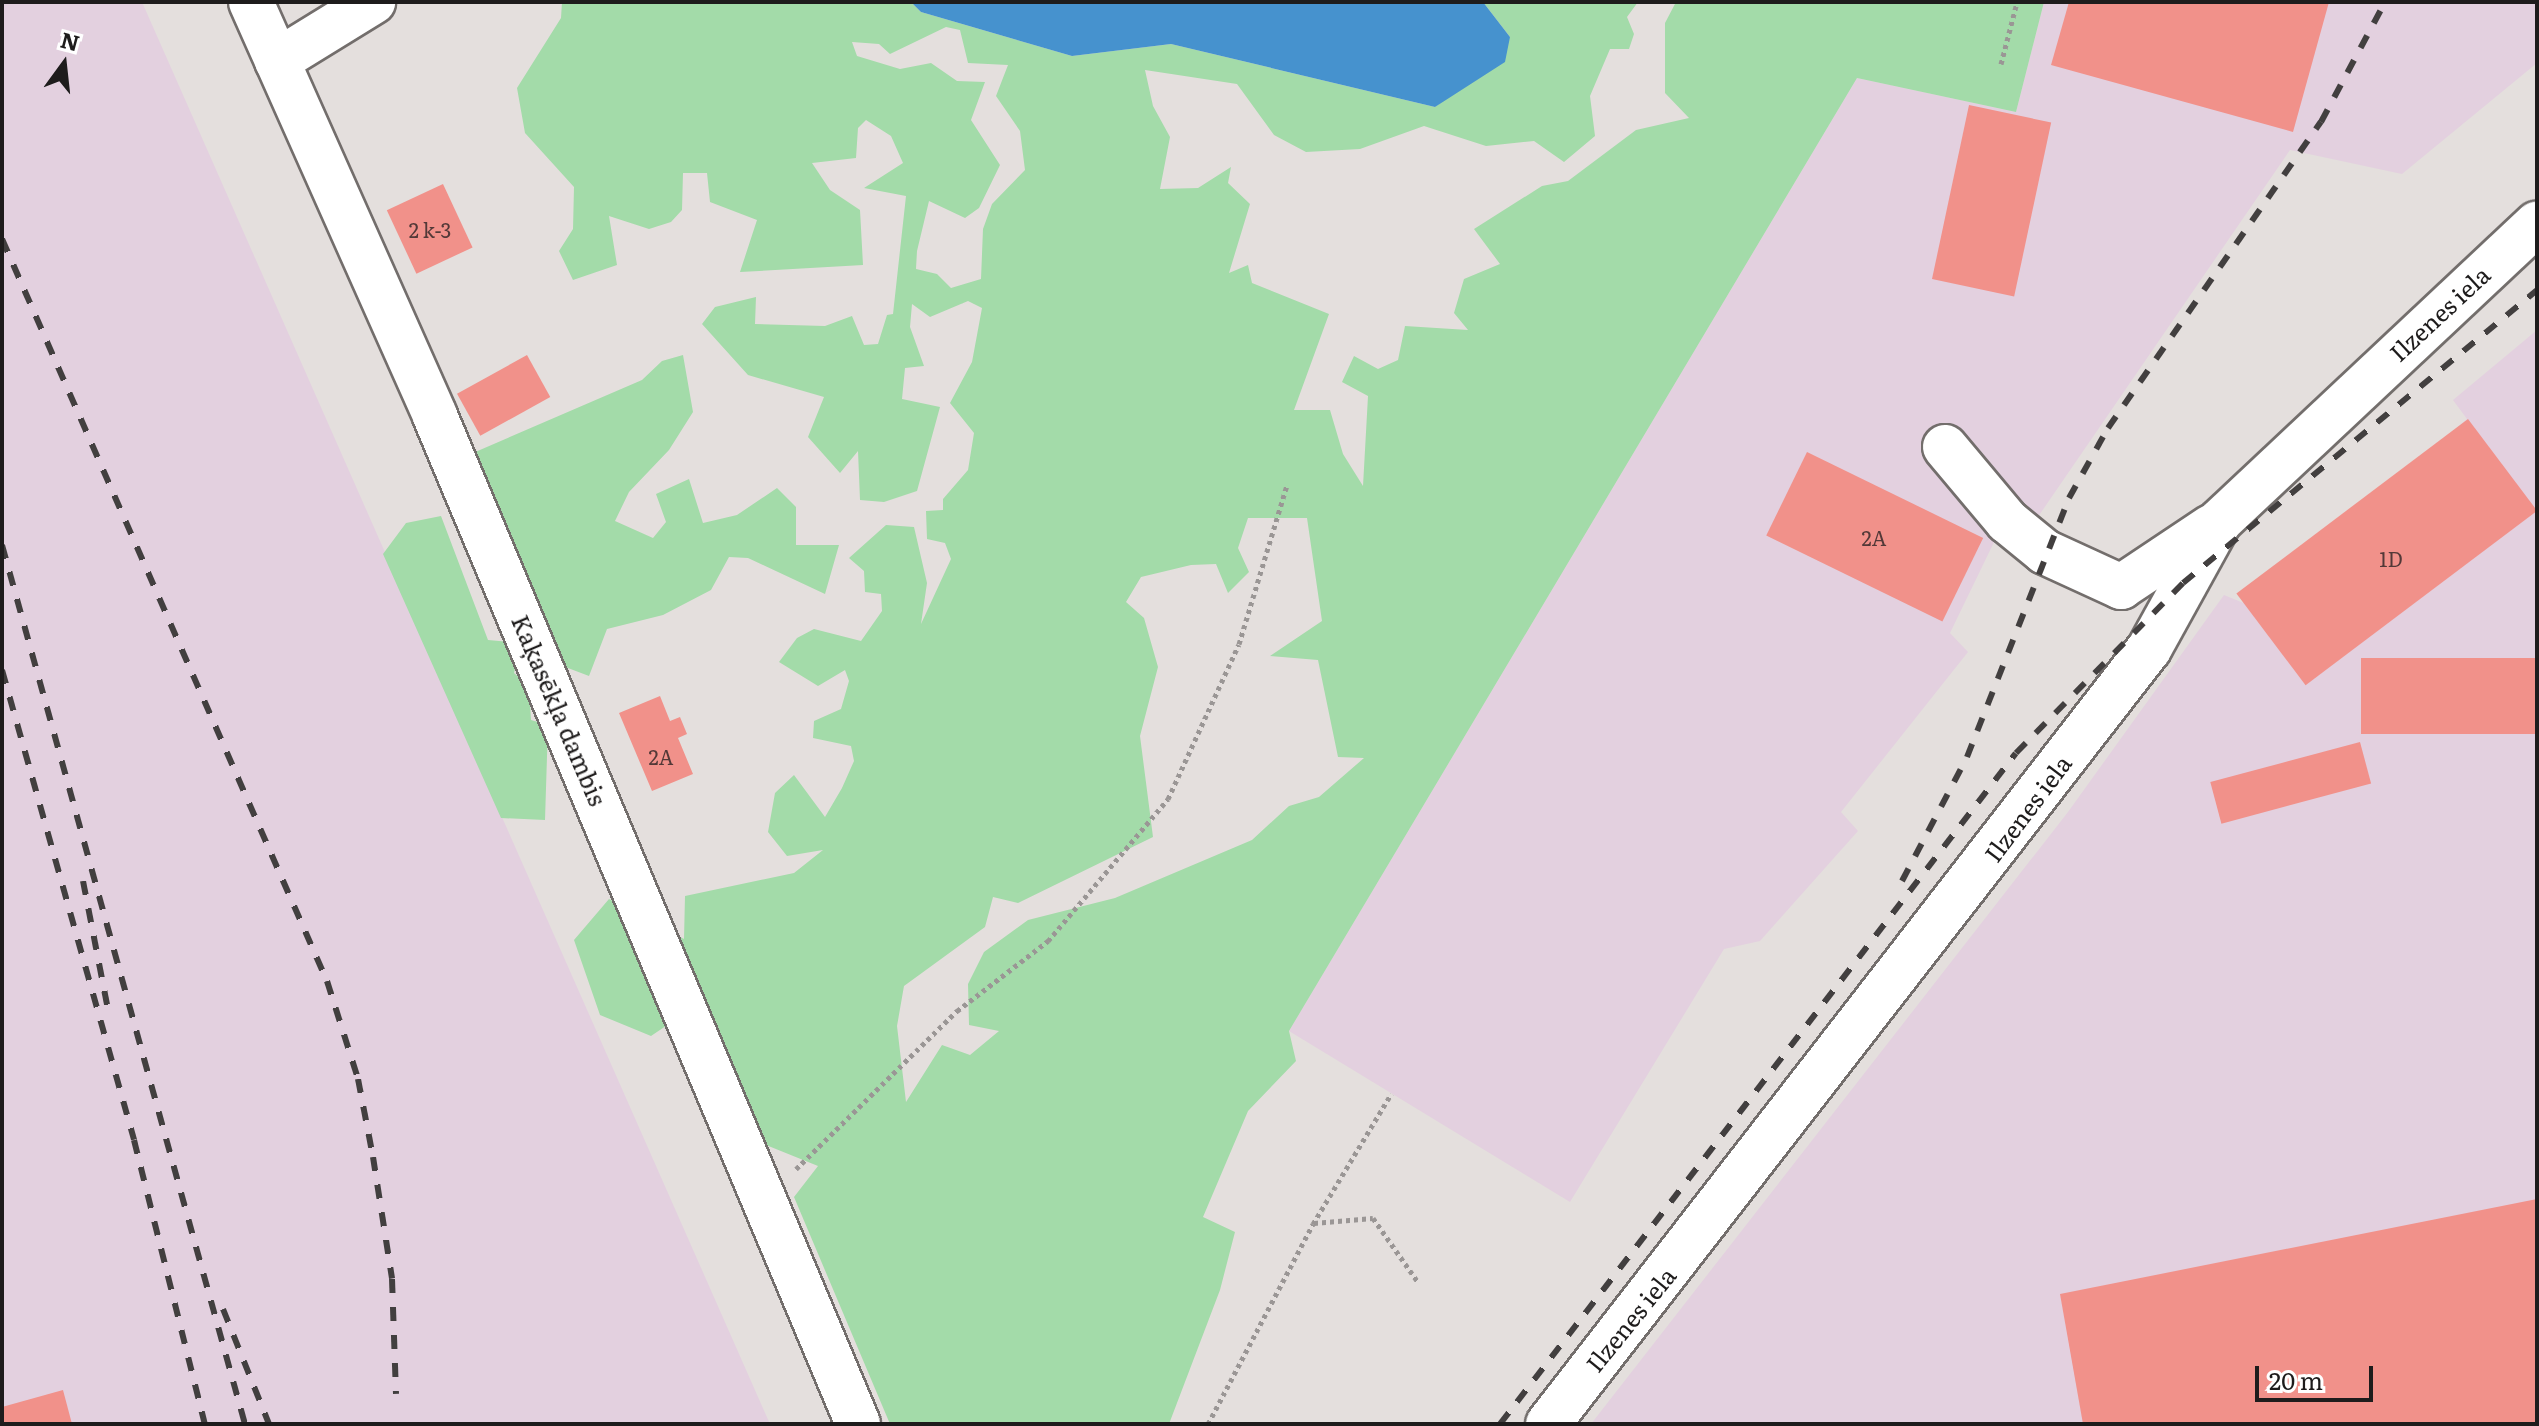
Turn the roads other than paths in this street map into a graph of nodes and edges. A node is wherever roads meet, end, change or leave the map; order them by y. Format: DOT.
graph roads {
  1 [pos="251,2"];
  2 [pos="373,2"];
  3 [pos="277,61"];
  4 [pos="2537,223"];
  5 [pos="1945,447"];
  6 [pos="2219,522"];
  7 [pos="858,1424"];
  8 [pos="1548,1424"];
  1 -- 3 [label="street, Kaķasēkļa dambis"];
  2 -- 3 [label="street"];
  3 -- 7 [label="street, Kaķasēkļa dambis"];
  4 -- 6 [label="street, Ilzenes iela"];
  5 -- 6 [label="street"];
  6 -- 8 [label="street, Ilzenes iela"];
}
